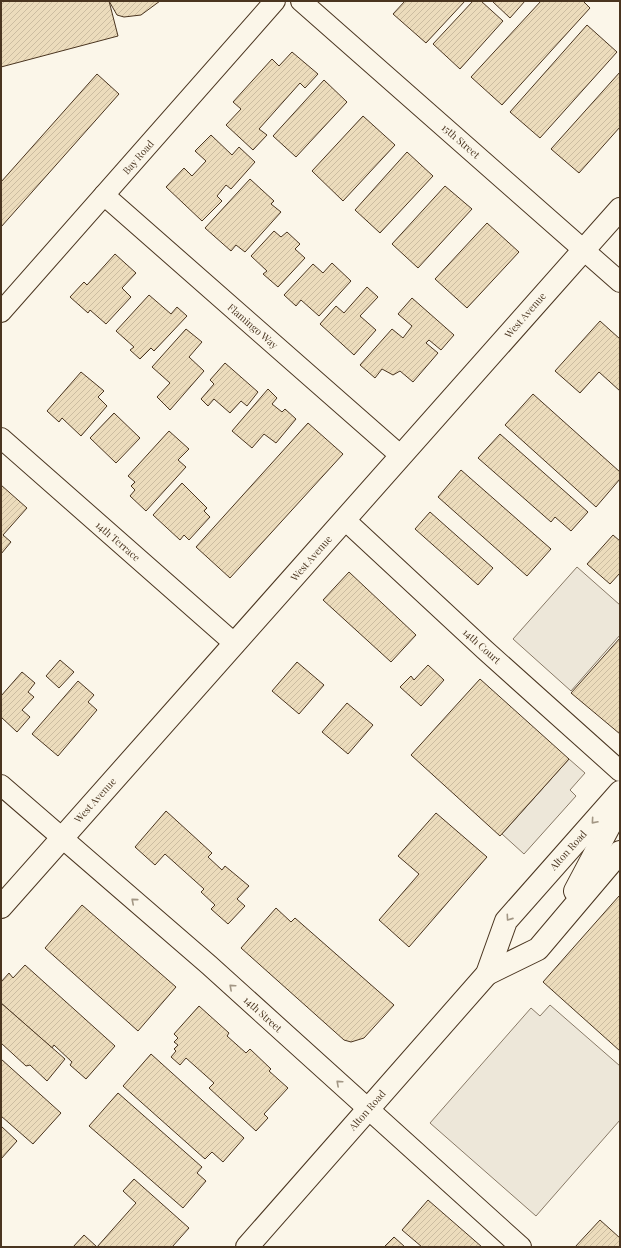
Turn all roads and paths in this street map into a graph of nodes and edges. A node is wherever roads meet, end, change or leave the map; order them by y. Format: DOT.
graph roads {
  1 [pos="275,1"];
  2 [pos="301,1"];
  3 [pos="104,195"];
  4 [pos="620,208"];
  5 [pos="583,249"];
  6 [pos="620,282"];
  7 [pos="1,312"];
  8 [pos="1,438"];
  9 [pos="401,456"];
  10 [pos="345,520"];
  11 [pos="235,644"];
  12 [pos="620,771"];
  13 [pos="1,785"];
  14 [pos="620,792"];
  15 [pos="620,806"];
  16 [pos="61,837"];
  17 [pos="620,852"];
  18 [pos="1,907"];
  19 [pos="558,924"];
  20 [pos="487,974"];
  21 [pos="368,1109"];
  22 [pos="246,1247"];
  23 [pos="521,1247"];
  1 -- 3 [label="street, Bay Road"];
  2 -- 5 [label="street, 15th Street"];
  3 -- 7 [label="street, Bay Road"];
  3 -- 9 [label="street, Flamingo Way"];
  4 -- 5 [label="main road, West Avenue"];
  5 -- 6 [label="street, 15th Street"];
  5 -- 9 [label="main road, West Avenue"];
  8 -- 11 [label="street, 14th Terrace"];
  9 -- 10 [label="main road, West Avenue"];
  10 -- 11 [label="main road, West Avenue"];
  10 -- 12 [label="street, 14th Court"];
  11 -- 16 [label="main road, West Avenue"];
  13 -- 16 [label="street, 14th Street"];
  14 -- 20 [label="main road, Alton Road, one-way"];
  15 -- 19 [label="main road"];
  16 -- 18 [label="main road, West Avenue"];
  21 -- 16 [label="street, 14th Street, one-way"];
  17 -- 19 [label="main road, Alton Road"];
  19 -- 20 [label="main road, Alton Road"];
  20 -- 21 [label="main road, Alton Road"];
  21 -- 22 [label="main road, Alton Road"];
  21 -- 23 [label="street, 14th Street"];
}
